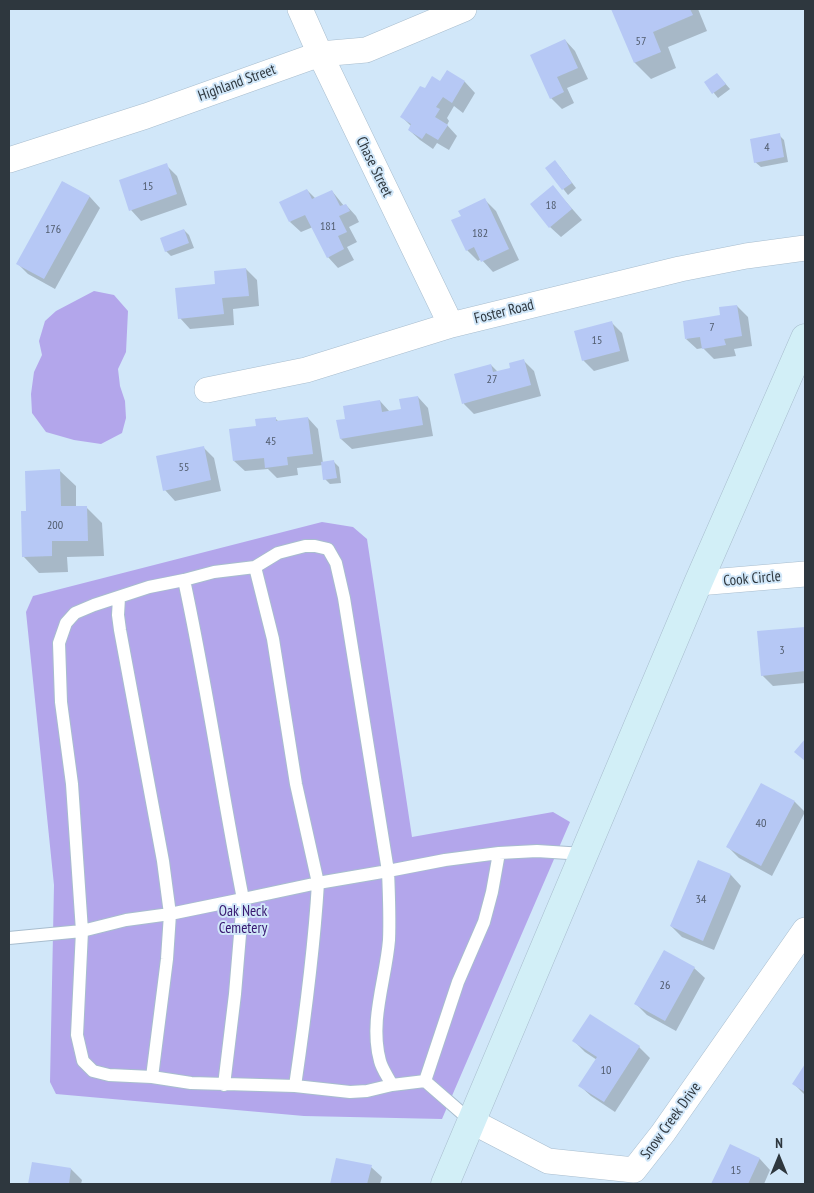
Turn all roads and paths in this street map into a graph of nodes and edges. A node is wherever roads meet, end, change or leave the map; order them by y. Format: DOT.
graph roads {
  1 [pos="300,9"];
  2 [pos="464,9"];
  3 [pos="320,54"];
  4 [pos="9,160"];
  5 [pos="805,248"];
  6 [pos="451,325"];
  7 [pos="805,338"];
  8 [pos="206,390"];
  9 [pos="255,567"];
  10 [pos="805,574"];
  11 [pos="184,580"];
  12 [pos="698,583"];
  13 [pos="119,598"];
  14 [pos="499,853"];
  15 [pos="584,854"];
  16 [pos="388,871"];
  17 [pos="318,883"];
  18 [pos="243,899"];
  19 [pos="170,914"];
  20 [pos="805,930"];
  21 [pos="82,931"];
  22 [pos="9,938"];
  23 [pos="152,1077"];
  24 [pos="425,1081"];
  25 [pos="224,1085"];
  26 [pos="392,1085"];
  27 [pos="296,1086"];
  28 [pos="472,1121"];
  29 [pos="635,1177"];
  30 [pos="445,1184"];
  1 -- 3 [label="street, Chase Street"];
  2 -- 3 [label="street, Highland Street"];
  3 -- 4 [label="street, Highland Street"];
  3 -- 6 [label="street, Chase Street"];
  5 -- 6 [label="street, Foster Road"];
  6 -- 8 [label="street, Foster Road"];
  7 -- 12 [label="street"];
  9 -- 11 [label="lane"];
  9 -- 16 [label="lane"];
  9 -- 17 [label="lane"];
  10 -- 12 [label="street, Cook Circle"];
  11 -- 13 [label="lane"];
  11 -- 18 [label="lane"];
  12 -- 15 [label="street"];
  13 -- 19 [label="lane"];
  13 -- 21 [label="lane"];
  14 -- 15 [label="lane"];
  14 -- 16 [label="lane"];
  14 -- 24 [label="lane"];
  15 -- 28 [label="street"];
  16 -- 17 [label="lane"];
  16 -- 26 [label="lane"];
  17 -- 18 [label="lane"];
  17 -- 27 [label="lane"];
  18 -- 19 [label="lane"];
  18 -- 25 [label="lane"];
  19 -- 21 [label="lane"];
  19 -- 23 [label="lane"];
  20 -- 29 [label="street, Snow Creek Drive"];
  21 -- 22 [label="lane"];
  21 -- 23 [label="lane"];
  23 -- 25 [label="lane"];
  24 -- 26 [label="lane"];
  24 -- 28 [label="lane"];
  25 -- 27 [label="lane"];
  26 -- 27 [label="lane"];
  28 -- 29 [label="street, Snow Creek Drive"];
  28 -- 30 [label="street"];
}
